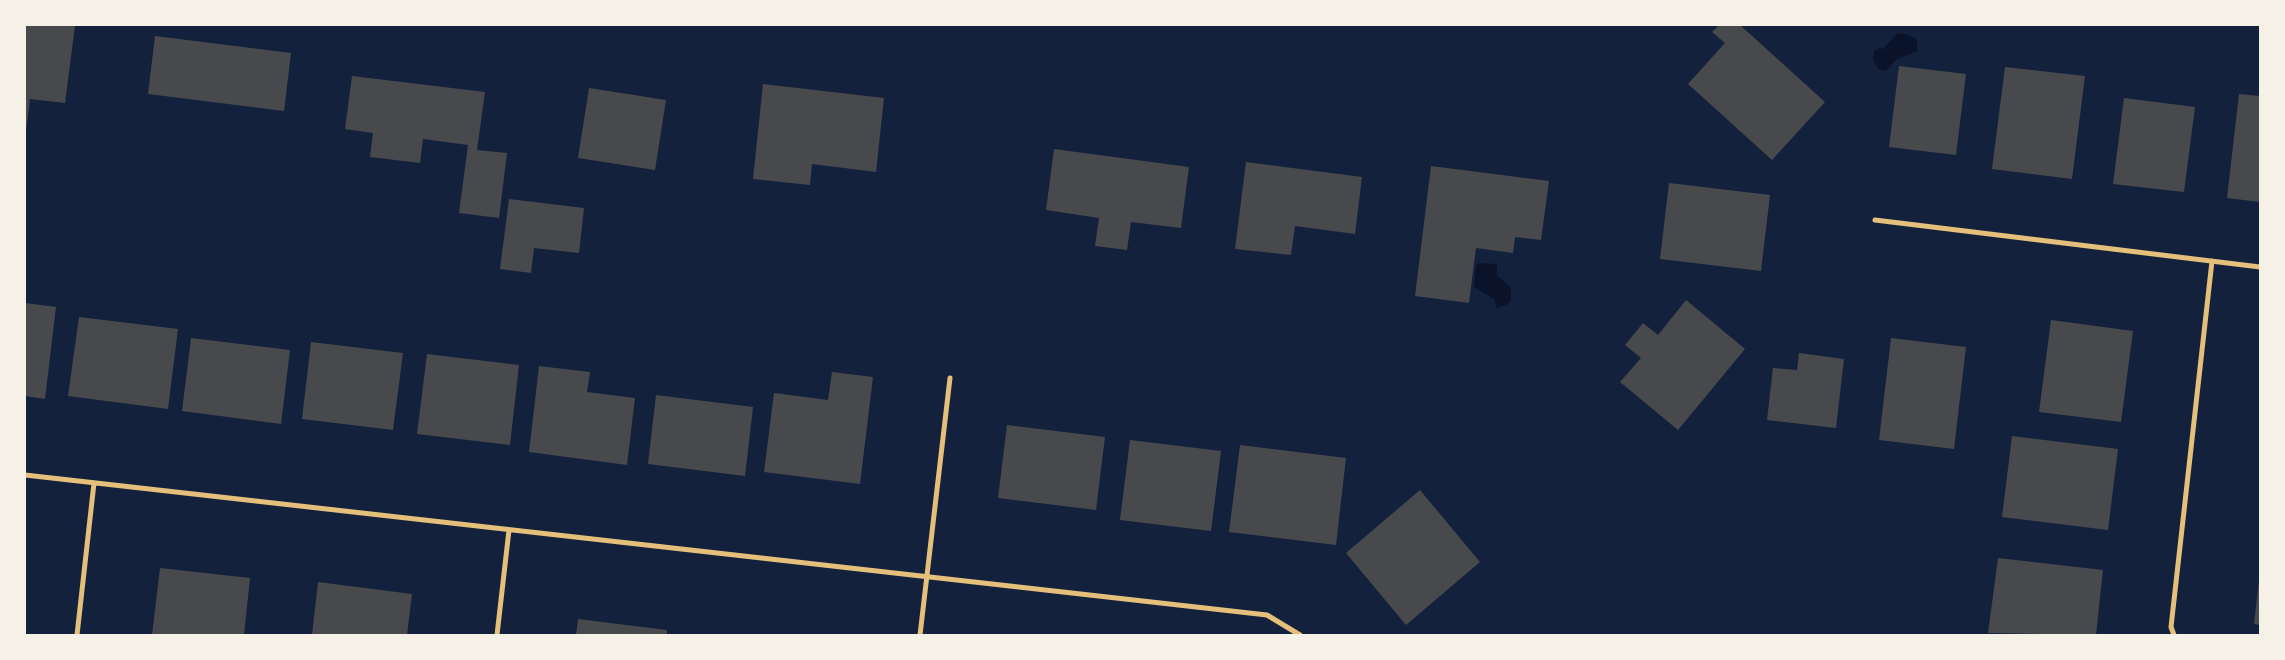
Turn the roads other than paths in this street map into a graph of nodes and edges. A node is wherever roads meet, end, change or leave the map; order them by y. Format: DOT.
graph roads {
  1 [pos="1875,220"];
  2 [pos="2212,261"];
  3 [pos="2260,267"];
  4 [pos="950,378"];
  5 [pos="25,475"];
  6 [pos="94,483"];
  7 [pos="509,530"];
  8 [pos="927,576"];
  9 [pos="77,635"];
  10 [pos="497,635"];
  11 [pos="920,635"];
  12 [pos="1300,635"];
  13 [pos="2174,635"];
  1 -- 2 [label="street"];
  2 -- 3 [label="street"];
  2 -- 13 [label="street"];
  4 -- 8 [label="street"];
  5 -- 6 [label="street"];
  6 -- 7 [label="street"];
  6 -- 9 [label="street"];
  7 -- 8 [label="street"];
  7 -- 10 [label="street"];
  8 -- 11 [label="street"];
  8 -- 12 [label="street"];
}
